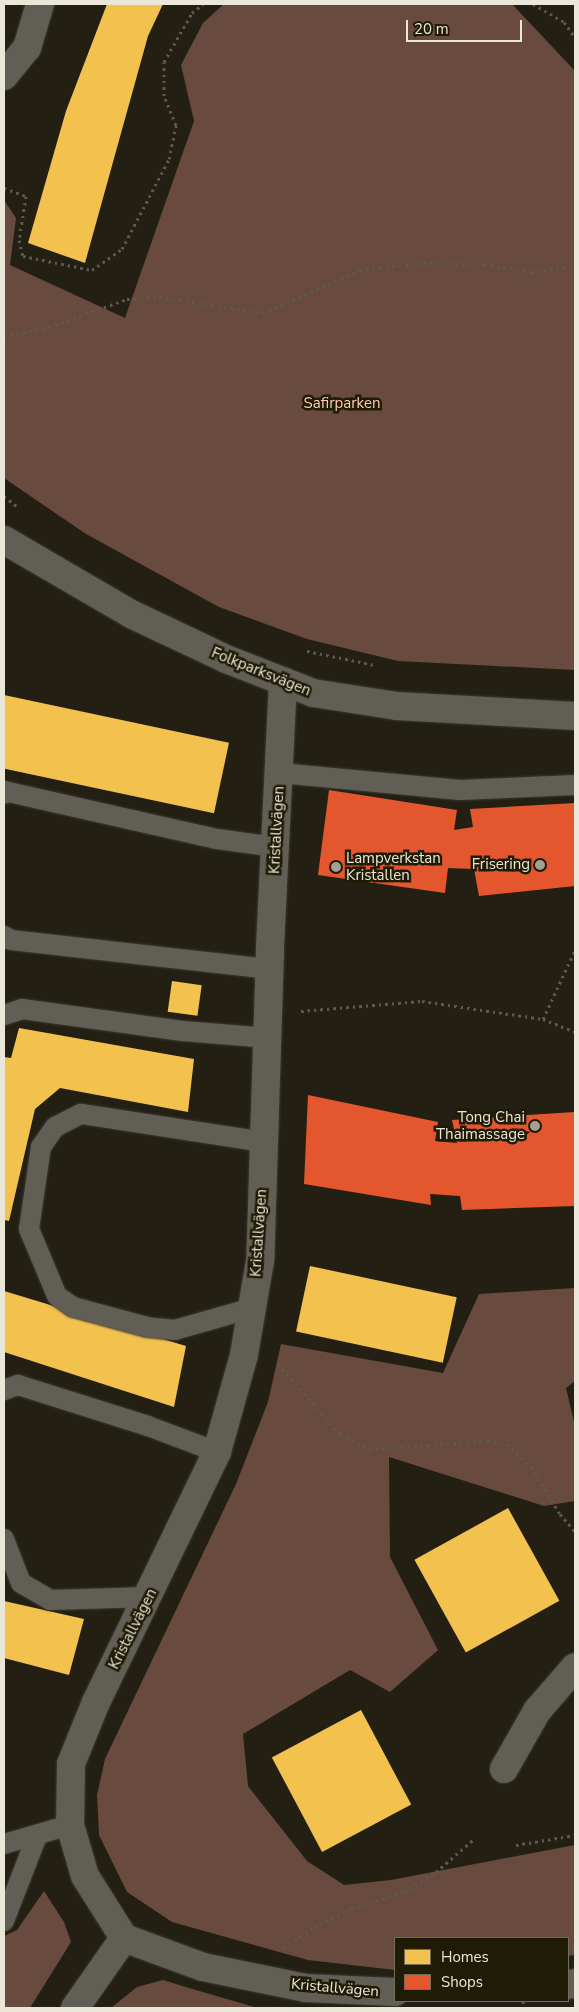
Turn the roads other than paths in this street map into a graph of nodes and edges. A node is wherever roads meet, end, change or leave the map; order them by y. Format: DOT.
graph roads {
  1 [pos="40,4"];
  2 [pos="4,76"];
  3 [pos="4,540"];
  4 [pos="283,681"];
  5 [pos="575,716"];
  6 [pos="280,773"];
  7 [pos="575,785"];
  8 [pos="4,794"];
  9 [pos="276,847"];
  10 [pos="6,939"];
  11 [pos="270,969"];
  12 [pos="4,1014"];
  13 [pos="269,1038"];
  14 [pos="264,1142"];
  15 [pos="250,1320"];
  16 [pos="4,1390"];
  17 [pos="217,1452"];
  18 [pos="4,1539"];
  19 [pos="149,1598"];
  20 [pos="575,1667"];
  21 [pos="504,1769"];
  22 [pos="70,1825"];
  23 [pos="37,1836"];
  24 [pos="4,1844"];
  25 [pos="4,1921"];
  26 [pos="124,1938"];
  27 [pos="394,1992"];
  28 [pos="75,2008"];
  1 -- 2 [label="street"];
  3 -- 4 [label="street, Folkparksvägen"];
  4 -- 5 [label="street, Folkparksvägen"];
  4 -- 6 [label="street, Kristallvägen"];
  6 -- 7 [label="lane"];
  6 -- 9 [label="street, Kristallvägen"];
  8 -- 9 [label="lane"];
  9 -- 11 [label="street, Kristallvägen"];
  10 -- 11 [label="lane"];
  11 -- 13 [label="street, Kristallvägen"];
  12 -- 13 [label="lane"];
  13 -- 14 [label="street, Kristallvägen"];
  14 -- 15 [label="street, Kristallvägen"];
  14 -- 15 [label="lane"];
  15 -- 17 [label="street, Kristallvägen"];
  16 -- 17 [label="lane"];
  17 -- 19 [label="street, Kristallvägen"];
  18 -- 19 [label="lane"];
  19 -- 22 [label="street, Kristallvägen"];
  20 -- 21 [label="street"];
  22 -- 23 [label="lane"];
  22 -- 26 [label="street, Kristallvägen"];
  23 -- 24 [label="lane"];
  23 -- 25 [label="lane"];
  26 -- 27 [label="street, Kristallvägen"];
  26 -- 28 [label="street"];
}
